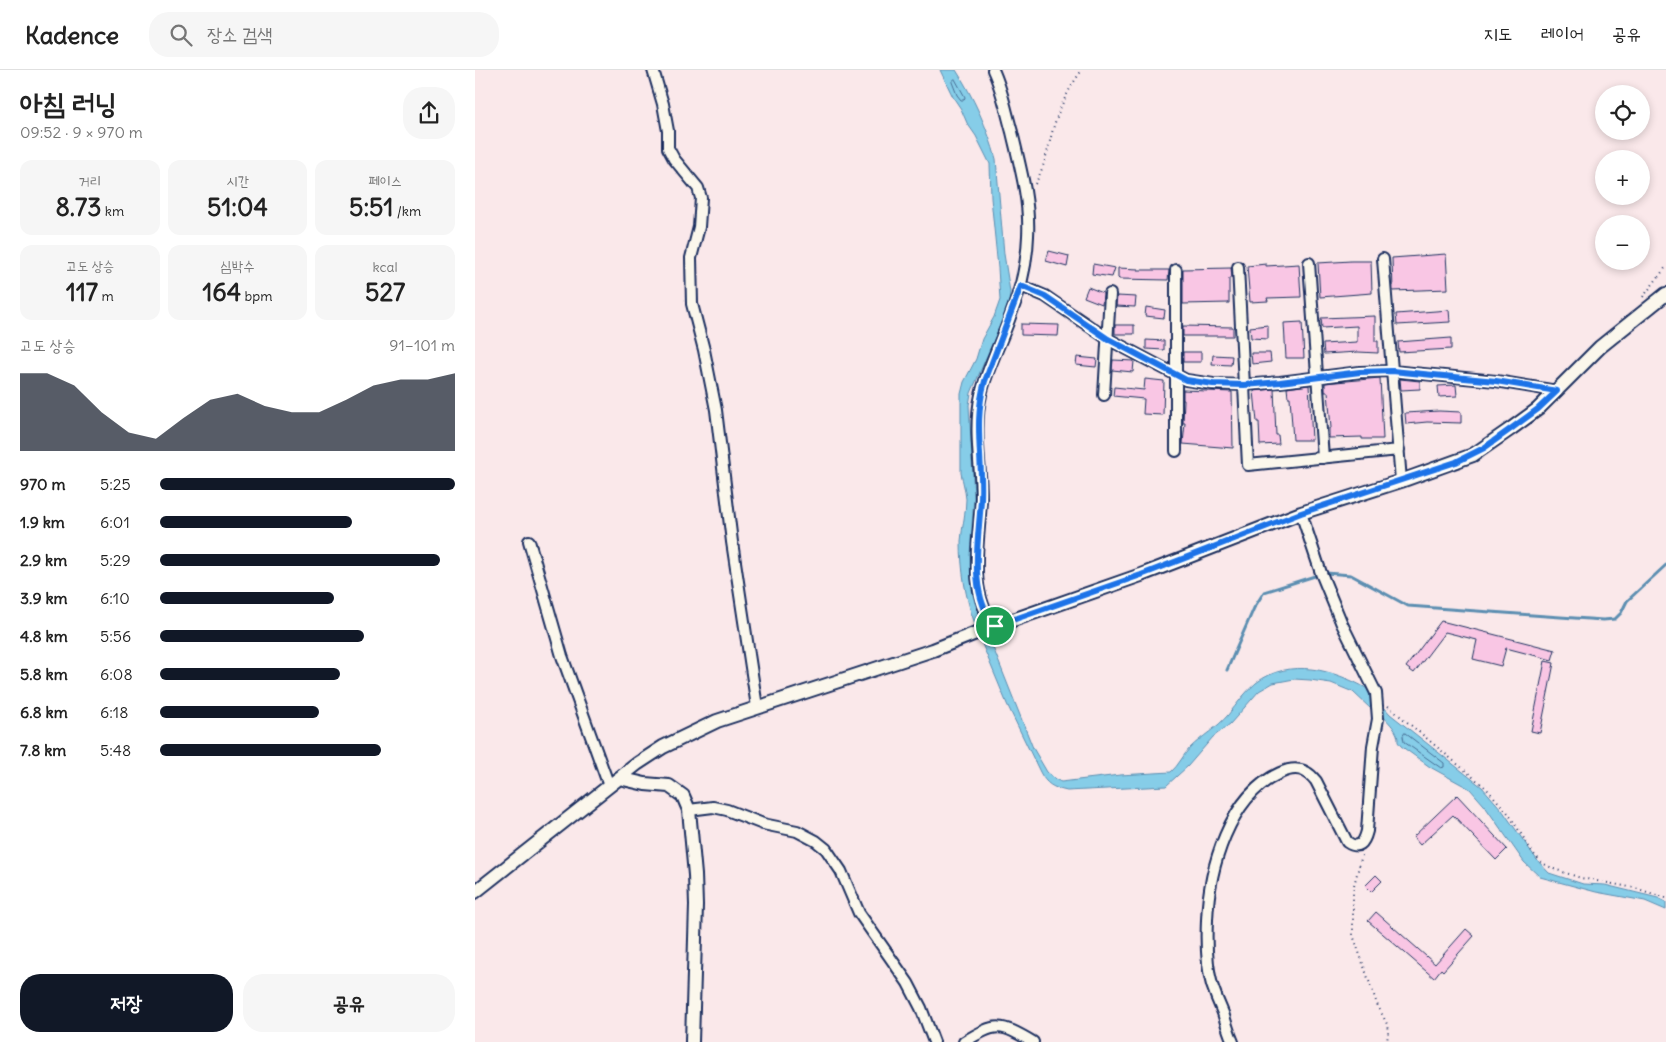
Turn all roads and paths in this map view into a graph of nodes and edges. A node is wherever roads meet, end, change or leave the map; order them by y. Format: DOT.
graph roads {
  1 [pos="653,70"];
  2 [pos="993,70"];
  3 [pos="1082,70"];
  4 [pos="1027,196"];
  5 [pos="1383,259"];
  6 [pos="1309,263"];
  7 [pos="1238,267"];
  8 [pos="1176,270"];
  9 [pos="1021,286"];
  10 [pos="1110,294"];
  11 [pos="1666,294"];
  12 [pos="1108,339"];
  13 [pos="1392,371"];
  14 [pos="1176,376"];
  15 [pos="1317,378"];
  16 [pos="1244,385"];
  17 [pos="1557,391"];
  18 [pos="1104,395"];
  19 [pos="1399,450"];
  20 [pos="1177,451"];
  21 [pos="1323,458"];
  22 [pos="1401,481"];
  23 [pos="1301,513"];
  24 [pos="529,541"];
  25 [pos="992,627"];
  26 [pos="1376,693"];
  27 [pos="757,707"];
  28 [pos="614,782"];
  29 [pos="689,810"];
  30 [pos="1363,843"];
  31 [pos="475,892"];
  32 [pos="1666,898"];
  33 [pos="692,1042"];
  34 [pos="934,1042"];
  35 [pos="964,1042"];
  36 [pos="1033,1042"];
  37 [pos="1233,1042"];
  38 [pos="1387,1042"];
  1 -- 27 [label="street"];
  2 -- 4 [label="street"];
  3 -- 4 [label="path"];
  4 -- 9 [label="street"];
  5 -- 13 [label="street"];
  6 -- 15 [label="street"];
  7 -- 16 [label="street"];
  8 -- 14 [label="street"];
  9 -- 12 [label="street"];
  9 -- 25 [label="street"];
  10 -- 12 [label="street"];
  11 -- 17 [label="street"];
  12 -- 14 [label="street"];
  12 -- 18 [label="street"];
  13 -- 15 [label="street"];
  13 -- 17 [label="street"];
  13 -- 19 [label="street"];
  14 -- 16 [label="street"];
  14 -- 20 [label="street"];
  15 -- 16 [label="street"];
  15 -- 21 [label="street"];
  16 -- 21 [label="street"];
  17 -- 22 [label="street"];
  19 -- 21 [label="street"];
  19 -- 22 [label="street"];
  22 -- 23 [label="street"];
  23 -- 25 [label="street"];
  23 -- 26 [label="street"];
  24 -- 28 [label="street"];
  25 -- 27 [label="street"];
  26 -- 30 [label="street"];
  26 -- 32 [label="path"];
  27 -- 28 [label="street"];
  28 -- 29 [label="street"];
  28 -- 31 [label="street"];
  29 -- 33 [label="street"];
  29 -- 34 [label="street"];
  30 -- 37 [label="street"];
  30 -- 38 [label="path"];
  35 -- 36 [label="street"];
}
